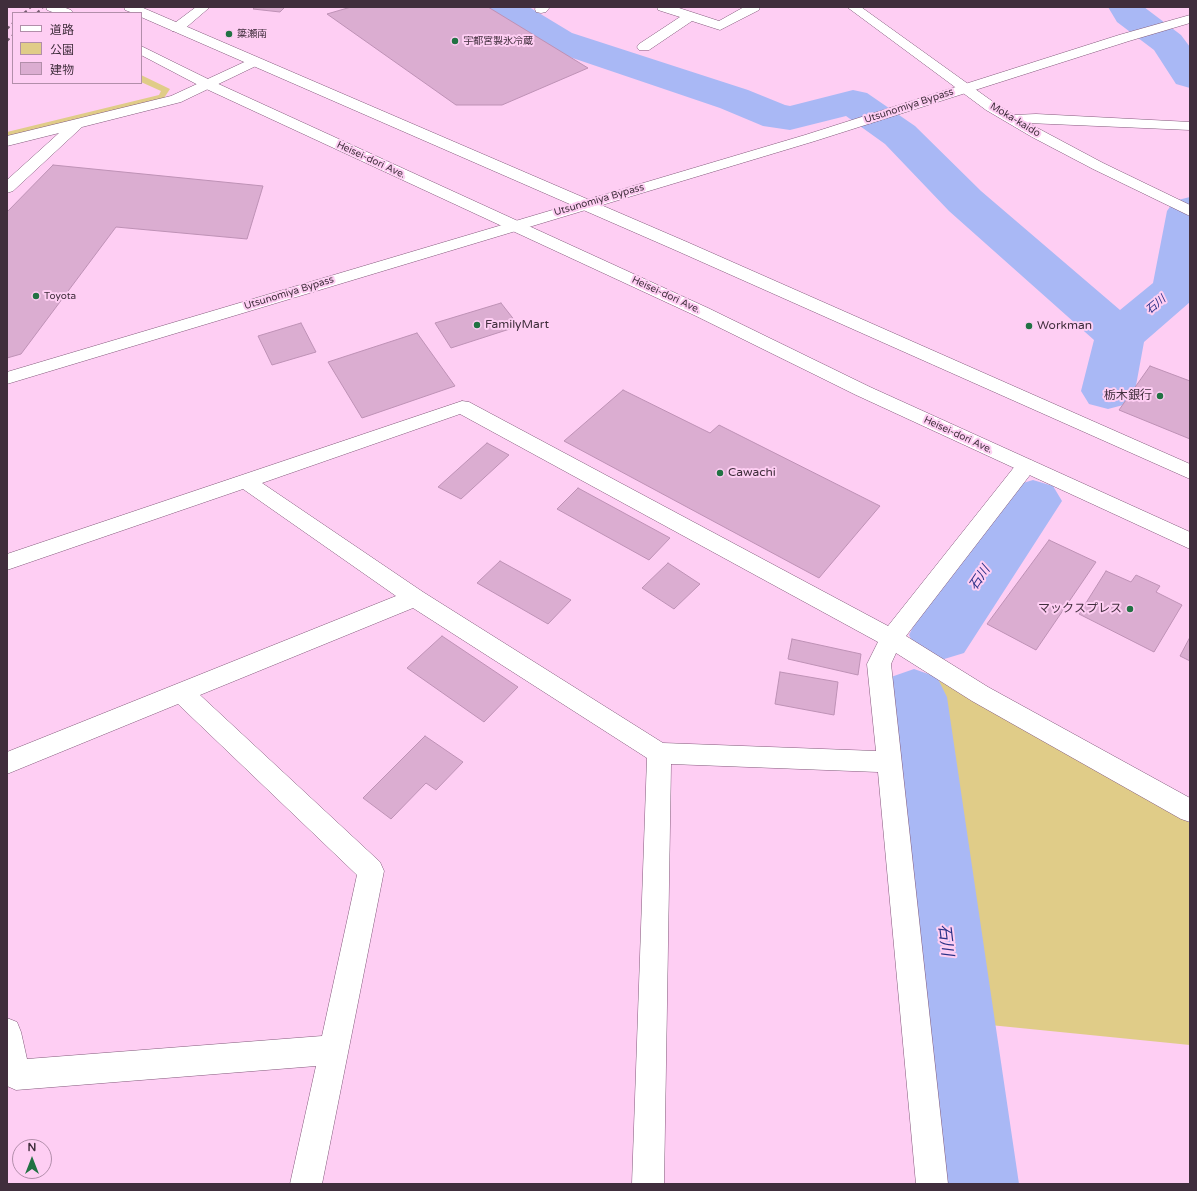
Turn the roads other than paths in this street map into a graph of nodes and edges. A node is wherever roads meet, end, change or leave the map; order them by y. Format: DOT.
graph roads {
  1 [pos="52,7"];
  2 [pos="130,7"];
  3 [pos="204,7"];
  4 [pos="663,7"];
  5 [pos="754,7"];
  6 [pos="853,7"];
  7 [pos="64,12"];
  8 [pos="141,12"];
  9 [pos="142,12"];
  10 [pos="690,16"];
  11 [pos="1190,19"];
  12 [pos="177,28"];
  13 [pos="644,47"];
  14 [pos="142,51"];
  15 [pos="253,62"];
  16 [pos="207,84"];
  17 [pos="964,89"];
  18 [pos="1012,119"];
  19 [pos="78,123"];
  20 [pos="1190,126"];
  21 [pos="7,141"];
  22 [pos="7,188"];
  23 [pos="586,204"];
  24 [pos="1190,211"];
  25 [pos="513,226"];
  26 [pos="7,378"];
  27 [pos="1026,466"];
  28 [pos="1190,472"];
  29 [pos="244,481"];
  30 [pos="1190,541"];
  31 [pos="7,562"];
  32 [pos="415,598"];
  33 [pos="890,638"];
  34 [pos="181,692"];
  35 [pos="659,753"];
  36 [pos="889,762"];
  37 [pos="7,763"];
  38 [pos="1190,811"];
  39 [pos="7,1032"];
  40 [pos="334,1050"];
  41 [pos="306,1184"];
  42 [pos="648,1184"];
  43 [pos="932,1184"];
  1 -- 7 [label="main road"];
  2 -- 8 [label="main road"];
  3 -- 12 [label="main road"];
  4 -- 10 [label="main road"];
  5 -- 10 [label="main road"];
  6 -- 17 [label="main road, Moka-kaido"];
  9 -- 12 [label="main road"];
  10 -- 13 [label="main road"];
  11 -- 17 [label="main road, Utsunomiya Bypass"];
  12 -- 15 [label="main road"];
  14 -- 16 [label="main road, Heisei-dori Ave."];
  15 -- 16 [label="main road"];
  15 -- 23 [label="main road"];
  16 -- 19 [label="main road"];
  16 -- 25 [label="main road, Heisei-dori Ave."];
  17 -- 18 [label="main road, Moka-kaido"];
  17 -- 23 [label="main road, Utsunomiya Bypass"];
  18 -- 20 [label="main road"];
  18 -- 24 [label="main road, Moka-kaido"];
  19 -- 21 [label="main road"];
  19 -- 22 [label="main road"];
  23 -- 25 [label="main road, Utsunomiya Bypass"];
  23 -- 28 [label="main road"];
  25 -- 26 [label="main road, Utsunomiya Bypass"];
  25 -- 27 [label="main road, Heisei-dori Ave."];
  27 -- 30 [label="main road, Heisei-dori Ave."];
  27 -- 33 [label="main road"];
  29 -- 31 [label="main road"];
  29 -- 32 [label="main road"];
  29 -- 33 [label="main road"];
  32 -- 34 [label="main road"];
  32 -- 35 [label="main road"];
  33 -- 36 [label="main road"];
  33 -- 38 [label="main road"];
  34 -- 37 [label="main road"];
  34 -- 40 [label="main road"];
  35 -- 36 [label="main road"];
  35 -- 42 [label="main road"];
  36 -- 43 [label="main road"];
  39 -- 40 [label="main road"];
  40 -- 41 [label="main road"];
}
